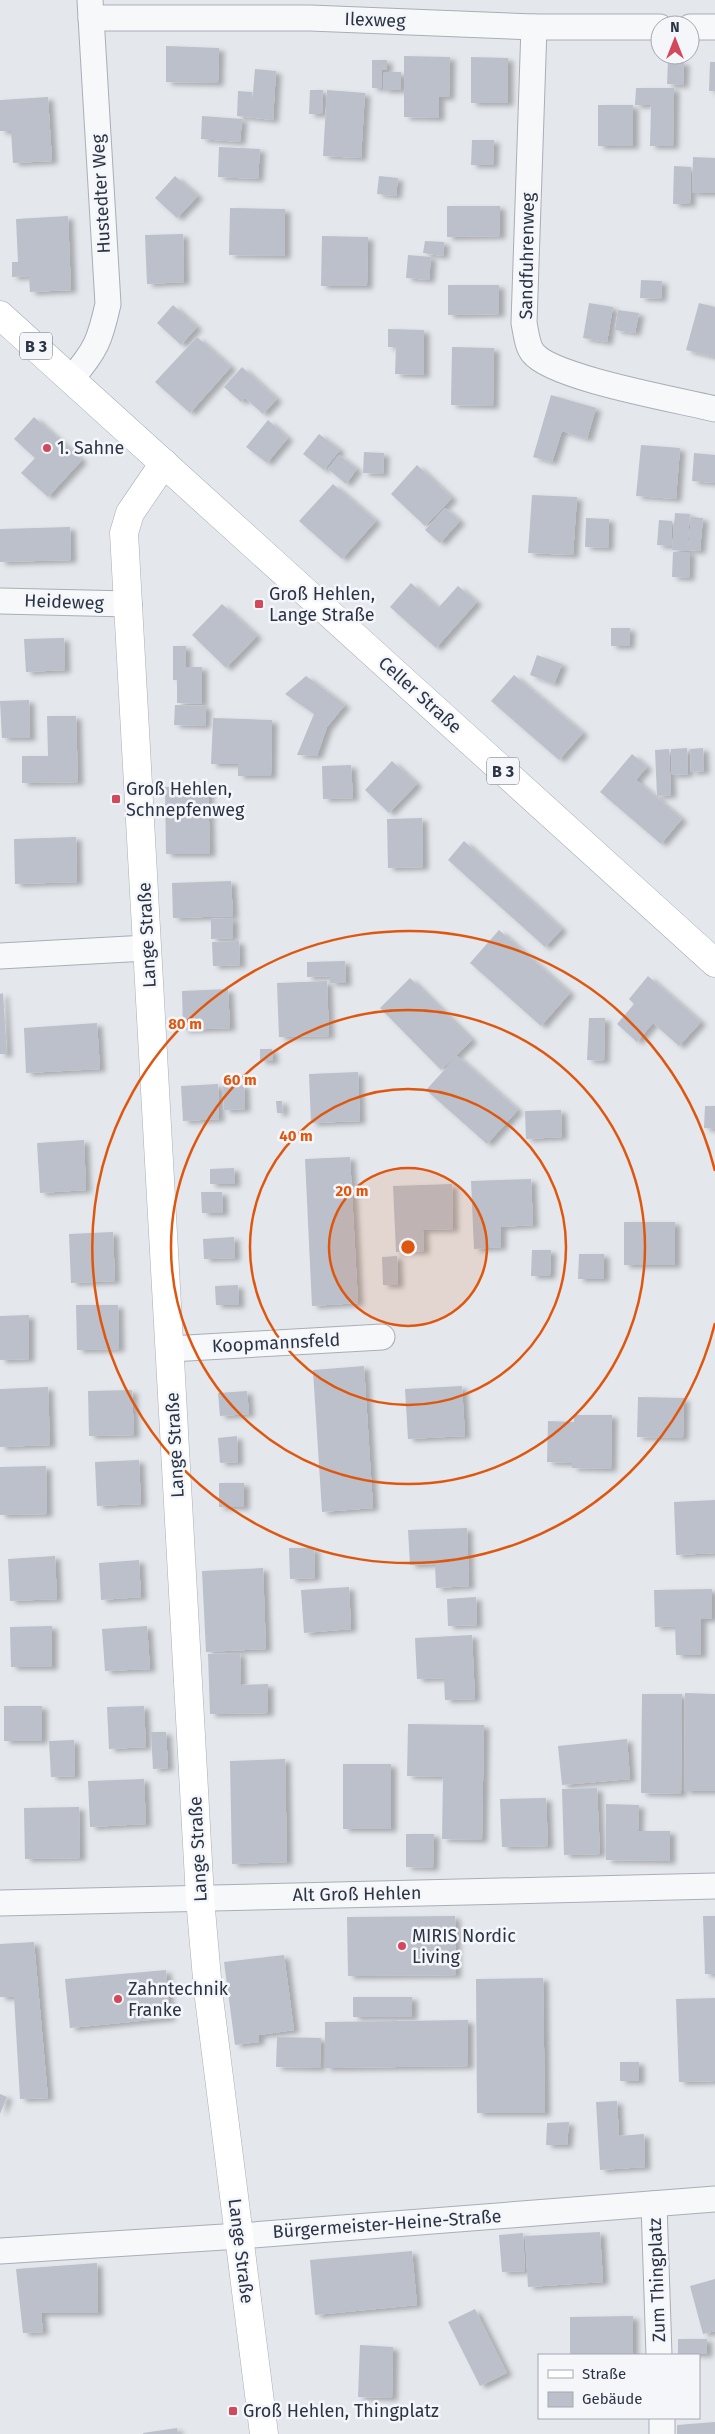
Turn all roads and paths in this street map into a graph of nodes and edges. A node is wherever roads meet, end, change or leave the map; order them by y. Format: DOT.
graph roads {
  1 [pos="90,9"];
  2 [pos="310,9"];
  3 [pos="534,27"];
  4 [pos="650,27"];
  5 [pos="700,27"];
  6 [pos="715,27"];
  7 [pos="0,314"];
  8 [pos="72,378"];
  9 [pos="715,409"];
  10 [pos="164,463"];
  11 [pos="0,601"];
  12 [pos="129,604"];
  13 [pos="148,948"];
  14 [pos="0,956"];
  15 [pos="715,963"];
  16 [pos="382,1337"];
  17 [pos="170,1349"];
  18 [pos="715,1886"];
  19 [pos="200,1898"];
  20 [pos="0,1903"];
  21 [pos="715,2199"];
  22 [pos="654,2204"];
  23 [pos="240,2236"];
  24 [pos="0,2251"];
  25 [pos="660,2354"];
  26 [pos="662,2419"];
  27 [pos="264,2434"];
  28 [pos="662,2434"];
  1 -- 2 [label="street, Ilexweg"];
  1 -- 8 [label="street, Hustedter Weg"];
  2 -- 3 [label="street, Ilexweg"];
  3 -- 4 [label="street, Ilexweg"];
  3 -- 9 [label="street, Sandfuhrenweg"];
  5 -- 6 [label="street"];
  7 -- 8 [label="main road, B 3"];
  8 -- 10 [label="main road, Celler Straße / B 3"];
  10 -- 12 [label="main road, Lange Straße"];
  10 -- 15 [label="main road, Celler Straße / B 3"];
  11 -- 12 [label="street, Heideweg"];
  12 -- 13 [label="main road, Lange Straße"];
  13 -- 14 [label="street"];
  13 -- 17 [label="main road, Lange Straße"];
  16 -- 17 [label="street, Koopmannsfeld"];
  17 -- 19 [label="main road, Lange Straße"];
  18 -- 19 [label="street, Alt Groß Hehlen"];
  19 -- 20 [label="street, Alt Groß Hehlen"];
  19 -- 23 [label="main road, Lange Straße"];
  21 -- 22 [label="street, Bürgermeister-Heine-Straße"];
  22 -- 23 [label="street, Bürgermeister-Heine-Straße"];
  22 -- 25 [label="street, Zum Thingplatz"];
  23 -- 24 [label="street, Bürgermeister-Heine-Straße"];
  23 -- 27 [label="main road, Lange Straße"];
  26 -- 28 [label="street"];
}
